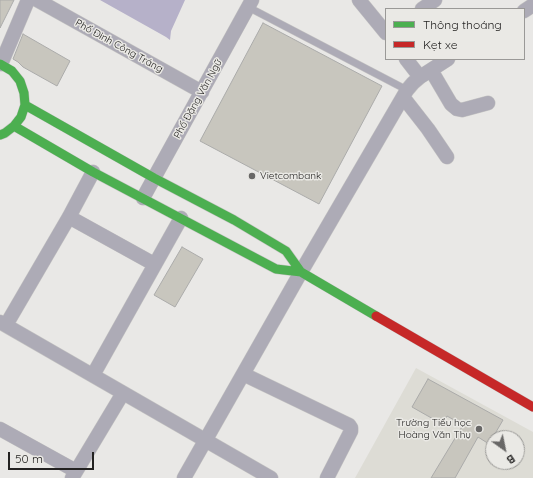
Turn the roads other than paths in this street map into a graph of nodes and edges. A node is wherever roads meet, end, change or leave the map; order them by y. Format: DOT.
graph roads {
  1 [pos="28,0"];
  2 [pos="37,0"];
  3 [pos="359,0"];
  4 [pos="435,0"];
  5 [pos="246,2"];
  6 [pos="423,8"];
  7 [pos="385,33"];
  8 [pos="407,60"];
  9 [pos="446,60"];
  10 [pos="0,64"];
  11 [pos="426,73"];
  12 [pos="202,92"];
  13 [pos="405,94"];
  14 [pos="488,103"];
  15 [pos="25,105"];
  16 [pos="14,126"];
  17 [pos="0,135"];
  18 [pos="447,157"];
  19 [pos="93,172"];
  20 [pos="154,178"];
  21 [pos="143,198"];
  22 [pos="69,217"];
  23 [pos="180,218"];
  24 [pos="228,230"];
  25 [pos="154,264"];
  26 [pos="301,272"];
  27 [pos="3,324"];
  28 [pos="242,374"];
  29 [pos="93,375"];
  30 [pos="123,393"];
  31 [pos="533,407"];
  32 [pos="0,429"];
  33 [pos="205,440"];
  34 [pos="74,475"];
  35 [pos="184,478"];
  36 [pos="271,478"];
  37 [pos="327,478"];
  1 -- 10 [label="street"];
  2 -- 12 [label="street, Phố Đinh Công Tráng"];
  3 -- 7 [label="street"];
  4 -- 6 [label="street"];
  5 -- 12 [label="street, Phố Đặng Văn Ngữ"];
  5 -- 13 [label="lane"];
  8 -- 11 [label="street"];
  9 -- 11 [label="street"];
  10 -- 15 [label="street"];
  11 -- 13 [label="street"];
  11 -- 14 [label="street"];
  12 -- 20 [label="street, Phố Đặng Văn Ngữ"];
  13 -- 18 [label="street"];
  13 -- 26 [label="street"];
  15 -- 16 [label="street"];
  15 -- 20 [label="street"];
  16 -- 17 [label="street"];
  16 -- 19 [label="street"];
  19 -- 21 [label="street"];
  19 -- 22 [label="street"];
  20 -- 21 [label="street, Phố Đặng Văn Ngữ"];
  20 -- 24 [label="street"];
  21 -- 23 [label="street"];
  22 -- 25 [label="street"];
  22 -- 27 [label="street"];
  23 -- 24 [label="street"];
  23 -- 25 [label="street"];
  24 -- 26 [label="street"];
  24 -- 26 [label="street"];
  25 -- 29 [label="street"];
  26 -- 28 [label="street"];
  26 -- 31 [label="street"];
  27 -- 29 [label="street"];
  28 -- 33 [label="street"];
  28 -- 37 [label="street"];
  29 -- 30 [label="street"];
  30 -- 33 [label="street"];
  30 -- 34 [label="street"];
  32 -- 34 [label="street"];
  33 -- 35 [label="street"];
  33 -- 36 [label="street"];
}
